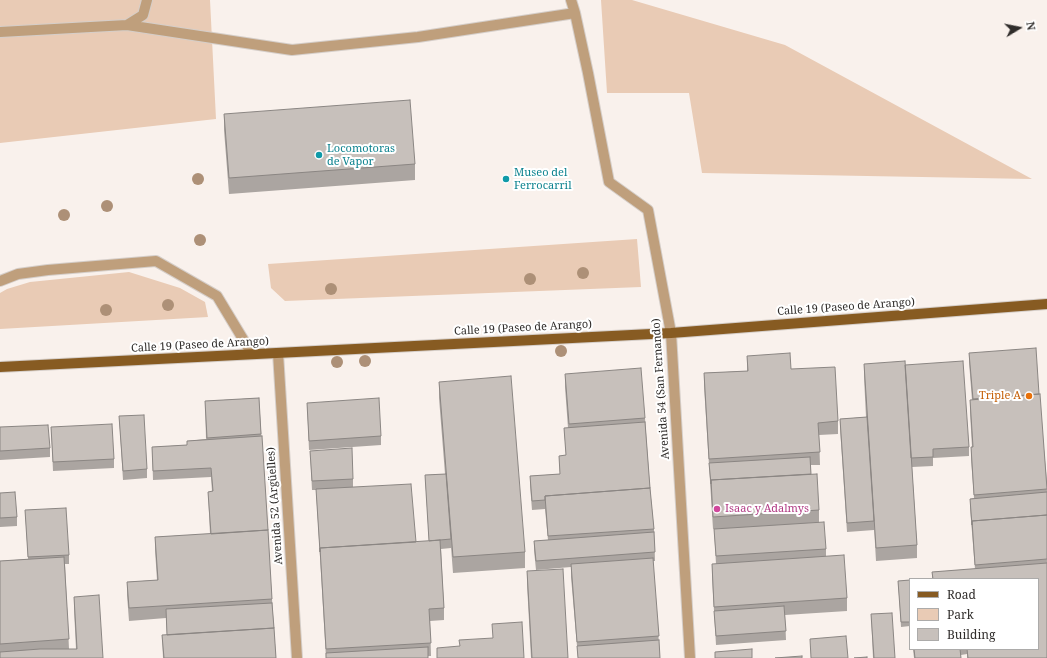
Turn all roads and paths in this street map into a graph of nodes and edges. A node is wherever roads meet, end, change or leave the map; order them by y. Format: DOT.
graph roads {
  1 [pos="146,0"];
  2 [pos="571,0"];
  3 [pos="575,12"];
  4 [pos="127,25"];
  5 [pos="0,32"];
  6 [pos="0,281"];
  7 [pos="1047,304"];
  8 [pos="671,333"];
  9 [pos="278,353"];
  10 [pos="252,354"];
  11 [pos="0,367"];
  12 [pos="297,658"];
  13 [pos="690,658"];
  1 -- 4 [label="street"];
  2 -- 3 [label="street, Avenida 54 (San Fernando)"];
  3 -- 4 [label="street"];
  3 -- 8 [label="street, Avenida 54 (San Fernando)"];
  4 -- 5 [label="street"];
  6 -- 10 [label="street"];
  7 -- 8 [label="main road, Calle 19 (Paseo de Arango)"];
  8 -- 9 [label="main road, Calle 19 (Paseo de Arango)"];
  8 -- 13 [label="street, Avenida 54 (San Fernando)"];
  9 -- 10 [label="main road, Calle 19 (Paseo de Arango)"];
  9 -- 12 [label="street, Avenida 52 (Argüelles)"];
  10 -- 11 [label="main road, Calle 19 (Paseo de Arango)"];
}
